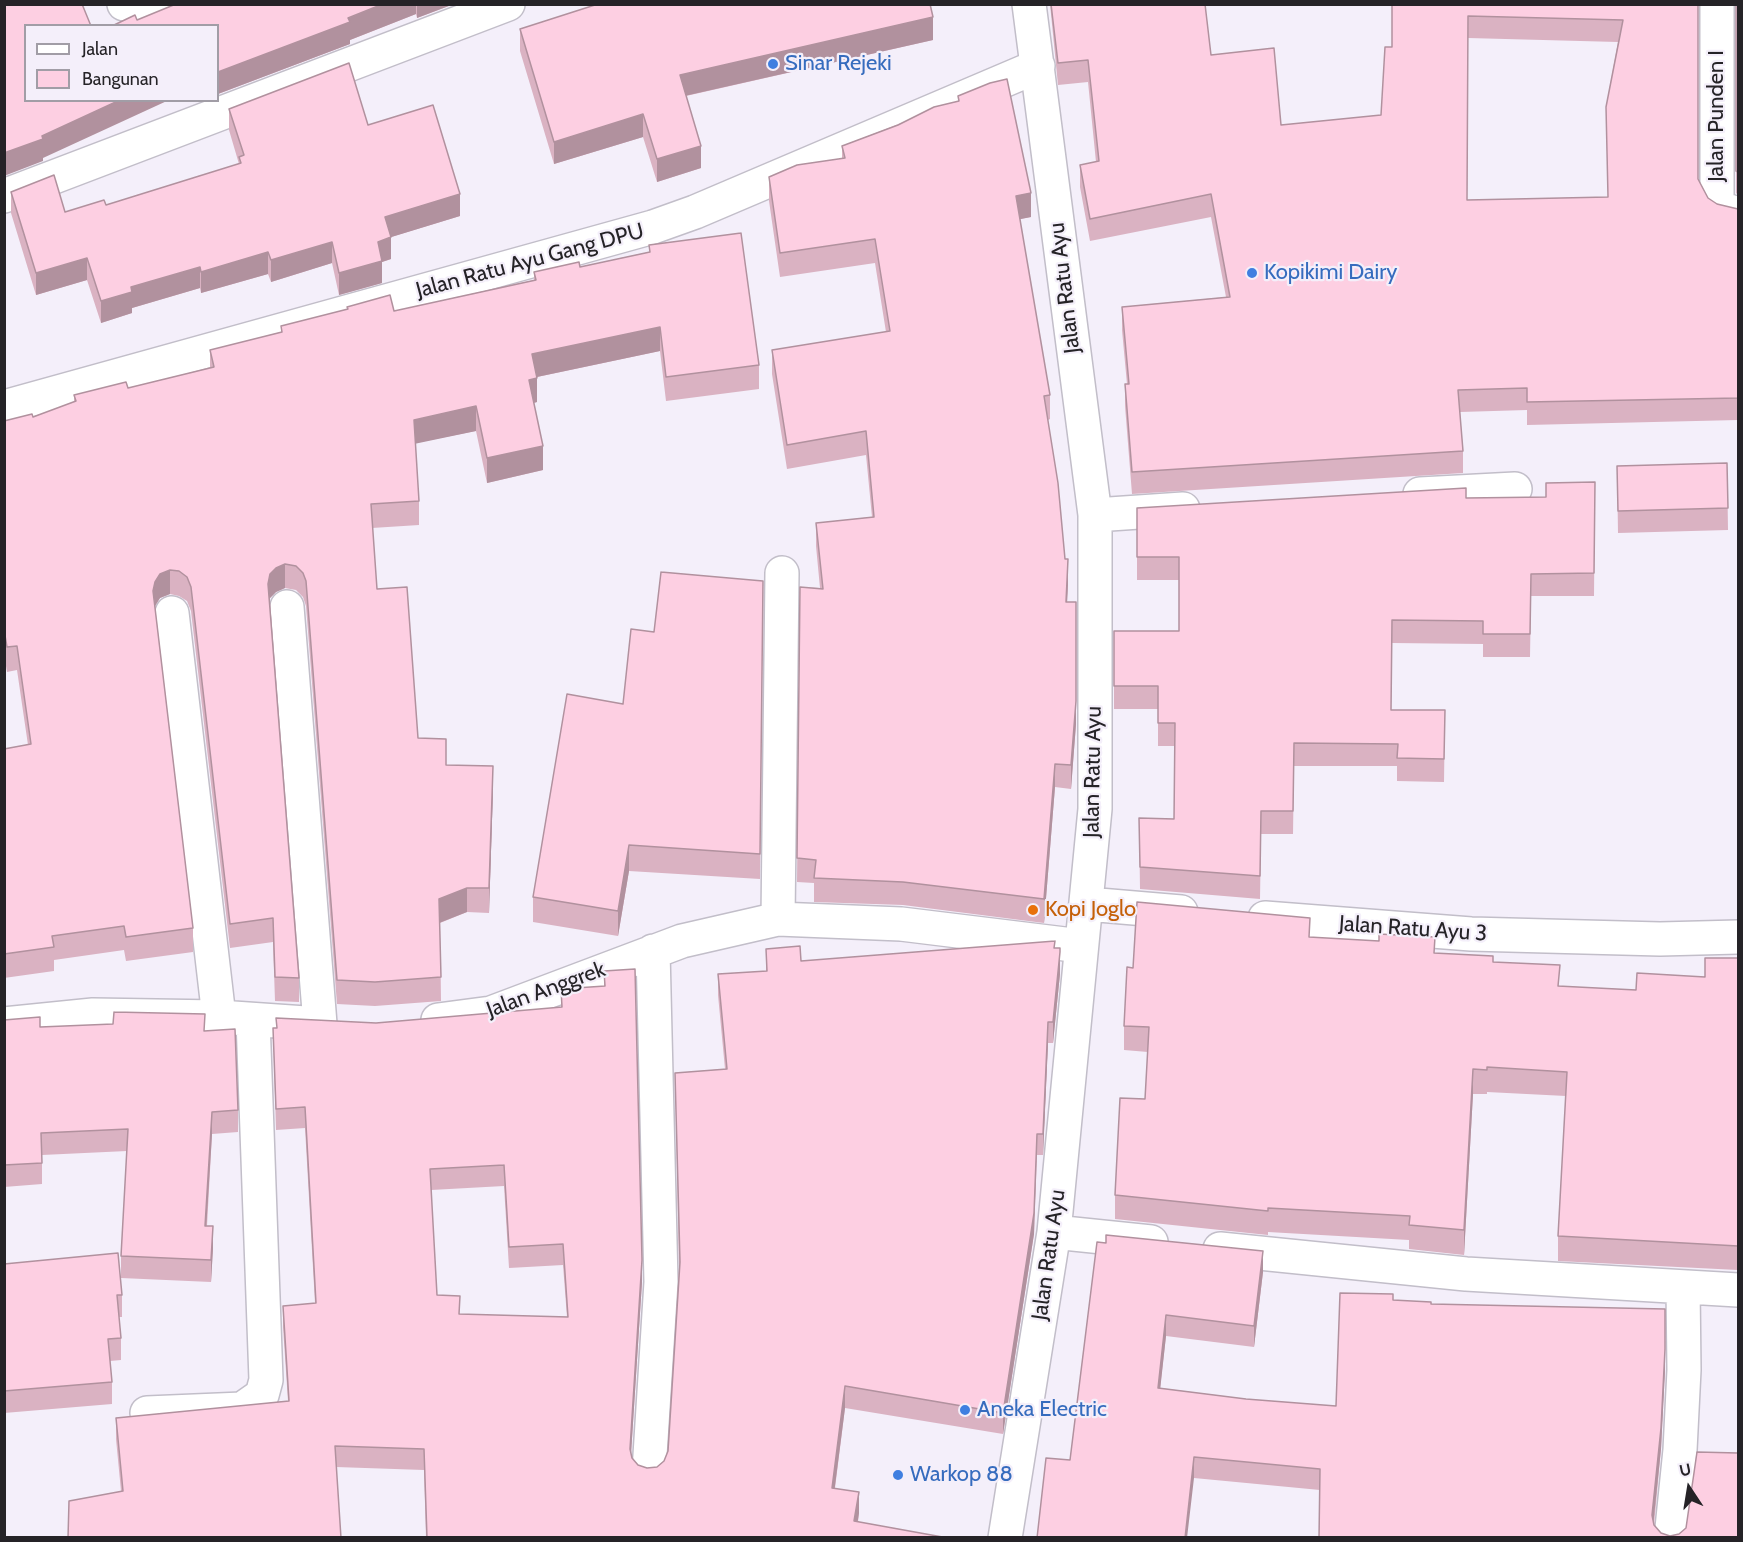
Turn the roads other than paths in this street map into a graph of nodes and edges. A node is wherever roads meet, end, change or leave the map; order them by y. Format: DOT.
graph roads {
  1 [pos="124,4"];
  2 [pos="158,4"];
  3 [pos="508,4"];
  4 [pos="1029,4"];
  5 [pos="1717,4"];
  6 [pos="1038,66"];
  7 [pos="4,196"];
  8 [pos="1738,214"];
  9 [pos="4,407"];
  10 [pos="1515,489"];
  11 [pos="1386,496"];
  12 [pos="1212,507"];
  13 [pos="1095,515"];
  14 [pos="782,573"];
  15 [pos="287,607"];
  16 [pos="172,613"];
  17 [pos="1087,904"];
  18 [pos="778,920"];
  19 [pos="1738,937"];
  20 [pos="1081,946"];
  21 [pos="653,951"];
  22 [pos="219,1017"];
  23 [pos="253,1020"];
  24 [pos="409,1022"];
  25 [pos="320,1023"];
  26 [pos="4,1024"];
  27 [pos="353,1025"];
  28 [pos="1054,1232"];
  29 [pos="1683,1287"];
  30 [pos="1738,1290"];
  31 [pos="147,1413"];
  32 [pos="649,1471"];
  33 [pos="1005,1538"];
  34 [pos="1671,1538"];
  1 -- 2 [label="street"];
  3 -- 7 [label="street"];
  4 -- 6 [label="street, Jalan Ratu Ayu"];
  5 -- 8 [label="street, Jalan Punden I"];
  6 -- 9 [label="street, Jalan Ratu Ayu Gang DPU"];
  6 -- 13 [label="street, Jalan Ratu Ayu"];
  10 -- 11 [label="street"];
  12 -- 13 [label="street"];
  13 -- 17 [label="street, Jalan Ratu Ayu"];
  14 -- 18 [label="street"];
  15 -- 25 [label="street"];
  16 -- 22 [label="street"];
  17 -- 19 [label="street, Jalan Ratu Ayu 3"];
  17 -- 20 [label="street, Jalan Ratu Ayu"];
  18 -- 20 [label="street, Jalan Anggrek"];
  18 -- 21 [label="street, Jalan Anggrek"];
  20 -- 28 [label="street, Jalan Ratu Ayu"];
  21 -- 24 [label="street, Jalan Anggrek"];
  21 -- 32 [label="street"];
  22 -- 23 [label="street"];
  22 -- 26 [label="street"];
  23 -- 25 [label="street"];
  23 -- 31 [label="street"];
  25 -- 27 [label="street"];
  28 -- 29 [label="street"];
  28 -- 33 [label="street, Jalan Ratu Ayu"];
  29 -- 30 [label="street"];
  29 -- 34 [label="street"];
}
